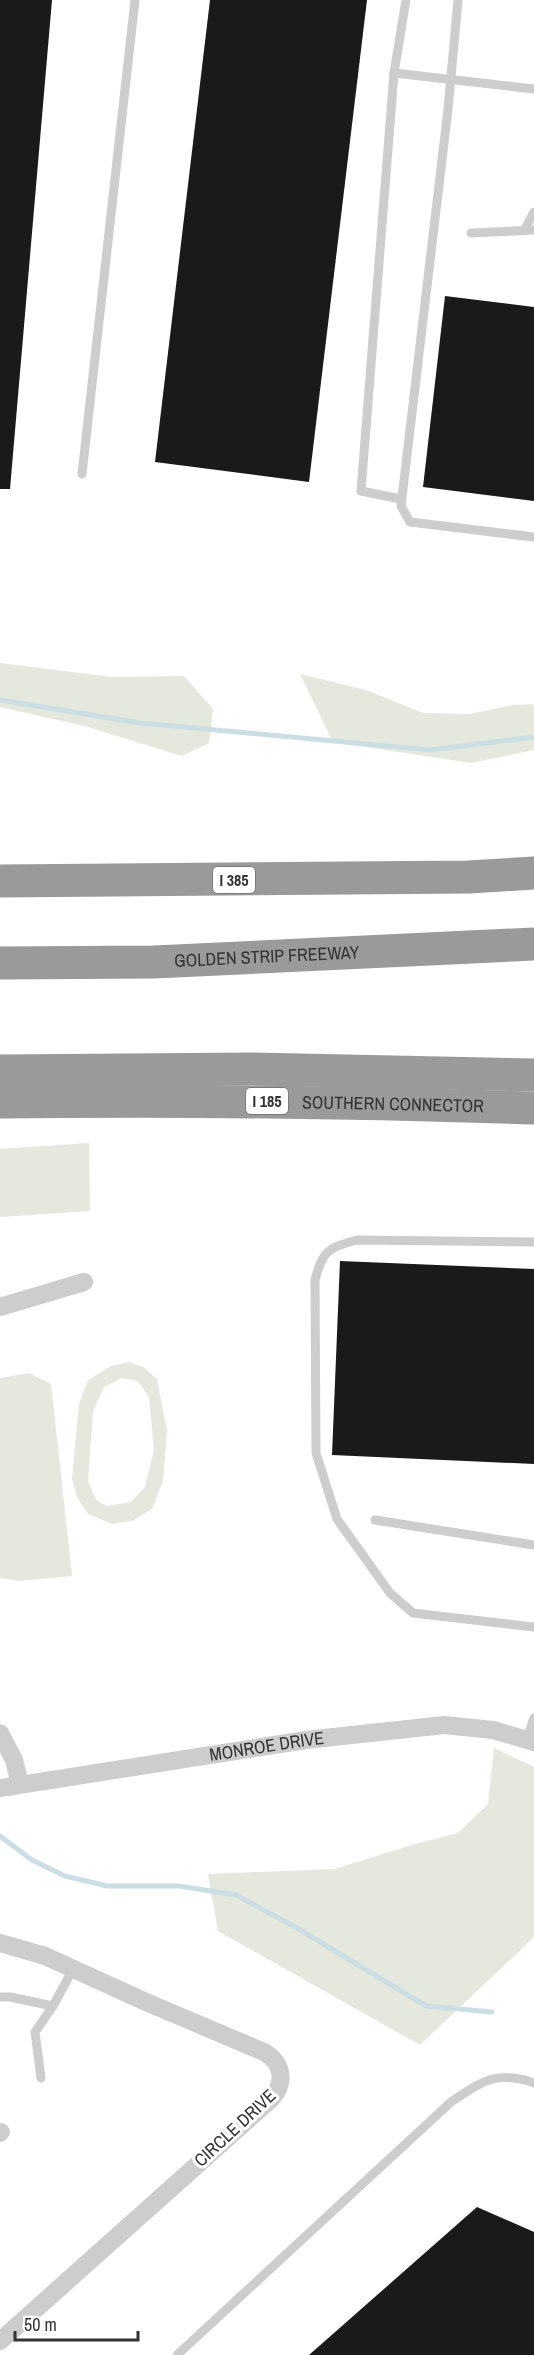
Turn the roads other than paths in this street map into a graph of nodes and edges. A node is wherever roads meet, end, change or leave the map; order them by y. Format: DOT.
graph roads {
  1 [pos="135,0"];
  2 [pos="406,0"];
  3 [pos="458,0"];
  4 [pos="394,73"];
  5 [pos="450,80"];
  6 [pos="534,89"];
  7 [pos="534,212"];
  8 [pos="530,230"];
  9 [pos="471,233"];
  10 [pos="82,474"];
  11 [pos="401,499"];
  12 [pos="534,537"];
  13 [pos="534,861"];
  14 [pos="534,873"];
  15 [pos="469,878"];
  16 [pos="0,881"];
  17 [pos="534,944"];
  18 [pos="358,953"];
  19 [pos="0,963"];
  20 [pos="534,966"];
  21 [pos="0,1071"];
  22 [pos="534,1075"];
  23 [pos="0,1102"];
  24 [pos="534,1108"];
  25 [pos="534,1242"];
  26 [pos="84,1282"];
  27 [pos="0,1307"];
  28 [pos="375,1520"];
  29 [pos="534,1545"];
  30 [pos="534,1627"];
  31 [pos="534,1718"];
  32 [pos="0,1733"];
  33 [pos="531,1741"];
  34 [pos="20,1784"];
  35 [pos="0,1788"];
  36 [pos="0,1943"];
  37 [pos="73,1969"];
  38 [pos="0,1997"];
  39 [pos="53,2006"];
  40 [pos="41,2078"];
  41 [pos="534,2083"];
  42 [pos="0,2341"];
  43 [pos="177,2355"];
  1 -- 10 [label="lane"];
  2 -- 4 [label="lane"];
  3 -- 5 [label="lane"];
  4 -- 5 [label="lane"];
  4 -- 11 [label="lane"];
  5 -- 6 [label="lane"];
  5 -- 11 [label="lane"];
  7 -- 8 [label="lane"];
  8 -- 9 [label="lane"];
  11 -- 12 [label="lane"];
  13 -- 15 [label="highway"];
  14 -- 15 [label="highway, I 385"];
  15 -- 16 [label="highway, I 385"];
  17 -- 18 [label="highway, GOLDEN STRIP FREEWAY"];
  18 -- 19 [label="highway, GOLDEN STRIP FREEWAY"];
  18 -- 20 [label="highway"];
  21 -- 22 [label="highway, SOUTHERN CONNECTOR / I 185"];
  23 -- 24 [label="highway, SOUTHERN CONNECTOR / I 185"];
  25 -- 30 [label="lane"];
  26 -- 27 [label="street"];
  28 -- 29 [label="lane"];
  31 -- 33 [label="lane"];
  32 -- 34 [label="street"];
  33 -- 34 [label="street, MONROE DRIVE"];
  34 -- 35 [label="street, MONROE DRIVE"];
  36 -- 37 [label="street, CIRCLE DRIVE"];
  37 -- 39 [label="lane"];
  37 -- 42 [label="street, CIRCLE DRIVE"];
  38 -- 39 [label="lane"];
  39 -- 40 [label="lane"];
  41 -- 43 [label="lane"];
}
